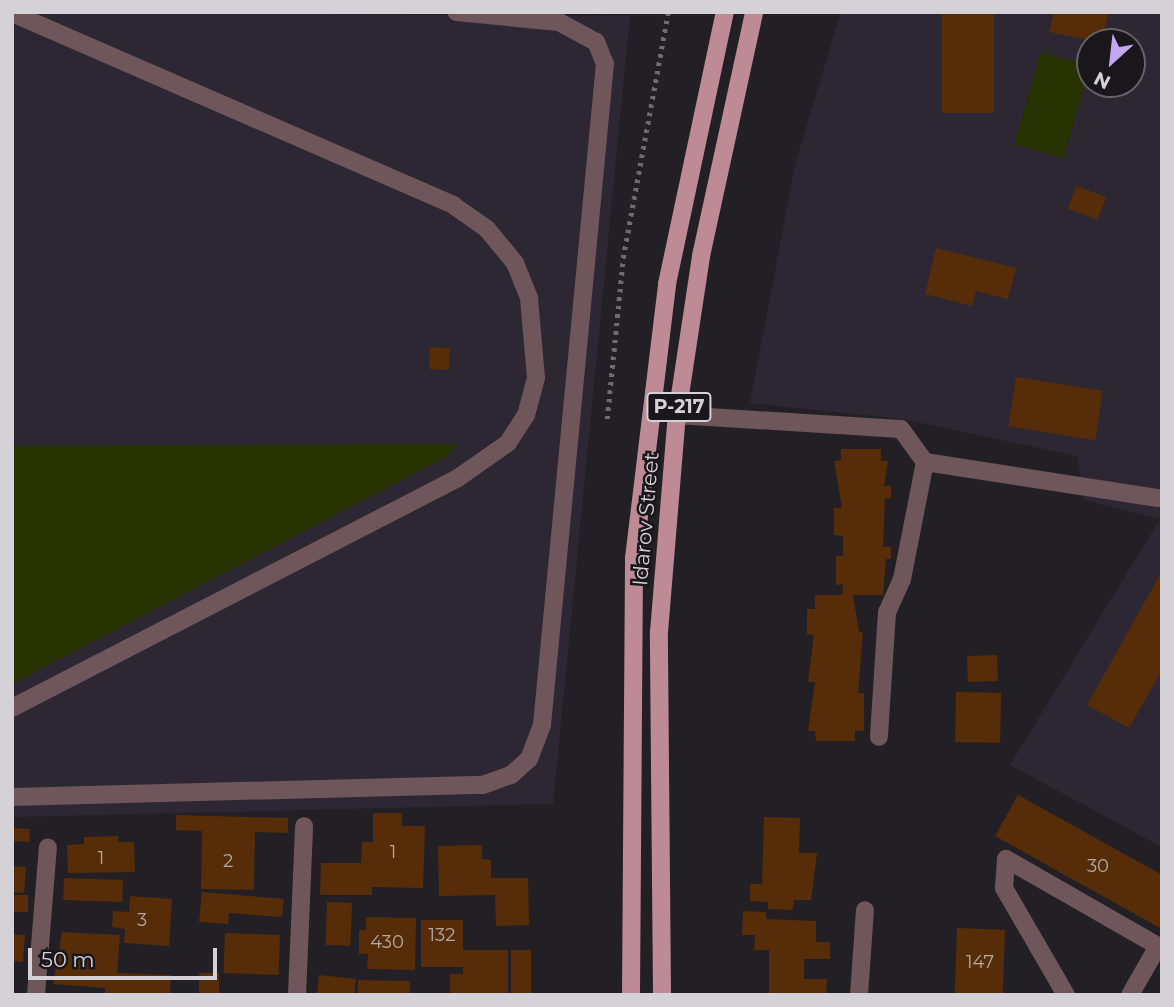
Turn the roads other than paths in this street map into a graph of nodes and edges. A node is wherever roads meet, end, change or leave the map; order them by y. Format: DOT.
graph roads {
  1 [pos="456,12"];
  2 [pos="725,12"];
  3 [pos="754,12"];
  4 [pos="12,13"];
  5 [pos="677,415"];
  6 [pos="925,462"];
  7 [pos="1158,498"];
  8 [pos="12,708"];
  9 [pos="879,737"];
  10 [pos="12,797"];
  11 [pos="304,826"];
  12 [pos="48,847"];
  13 [pos="865,910"];
  14 [pos="36,995"];
  15 [pos="297,995"];
  16 [pos="631,995"];
  17 [pos="662,995"];
  18 [pos="859,995"];
  19 [pos="1066,995"];
  20 [pos="1130,995"];
  1 -- 10 [label="street"];
  2 -- 16 [label="main road, Idarov Street / Р-217"];
  3 -- 5 [label="main road, Idarov Street / Р-217"];
  4 -- 8 [label="street"];
  5 -- 6 [label="street"];
  5 -- 17 [label="main road, Idarov Street / Р-217"];
  6 -- 7 [label="street"];
  6 -- 9 [label="street"];
  11 -- 15 [label="street"];
  12 -- 14 [label="street"];
  13 -- 18 [label="street"];
  19 -- 20 [label="street"];
}
